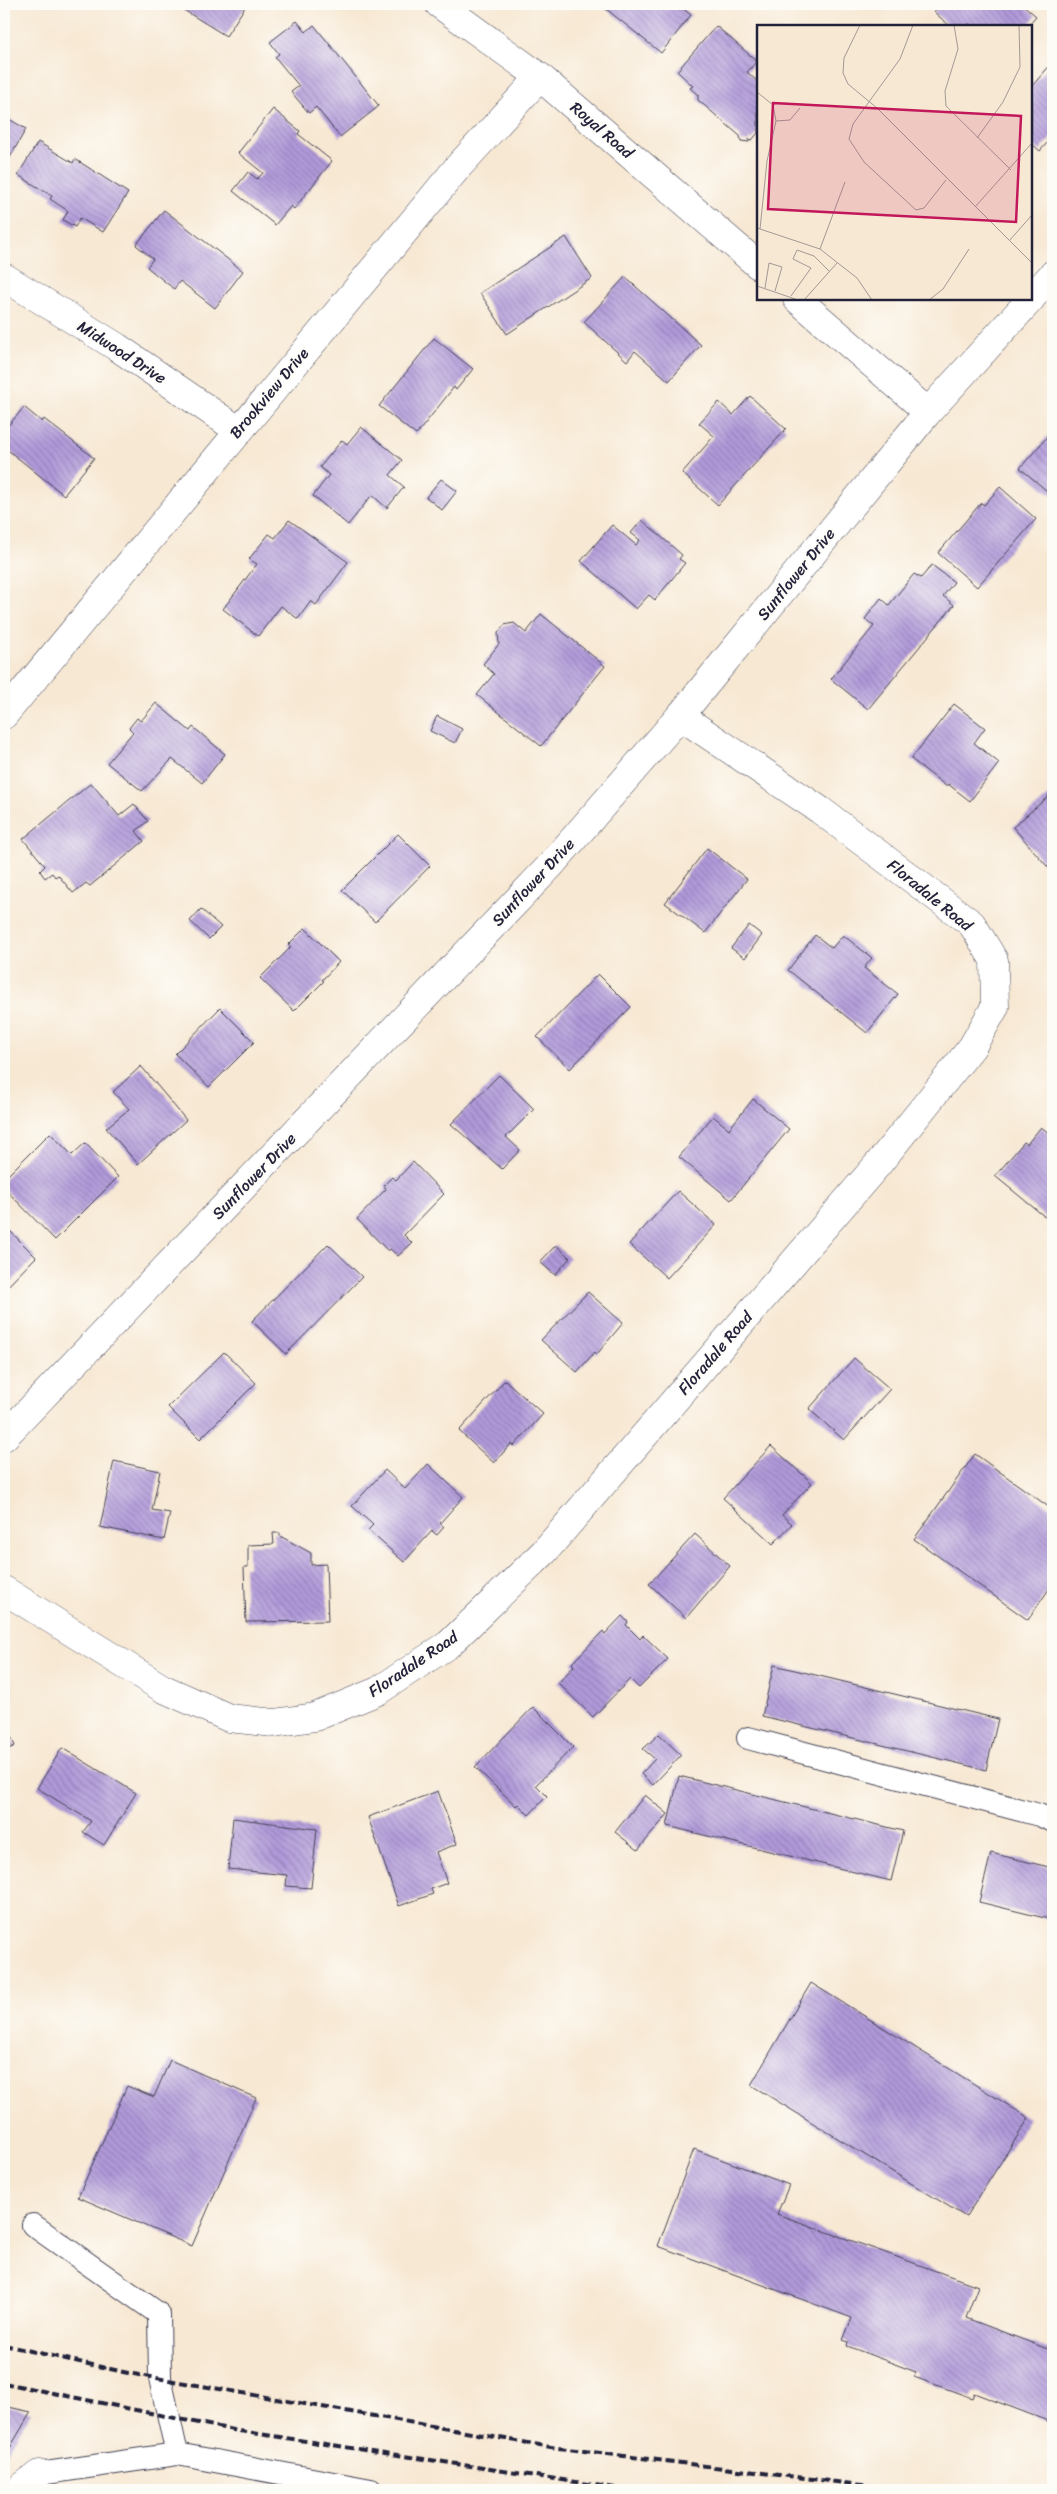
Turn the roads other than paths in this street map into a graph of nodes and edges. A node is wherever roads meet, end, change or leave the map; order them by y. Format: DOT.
graph roads {
  1 [pos="439,4"];
  2 [pos="540,76"];
  3 [pos="757,264"];
  4 [pos="1053,274"];
  5 [pos="4,277"];
  6 [pos="1032,298"];
  7 [pos="798,300"];
  8 [pos="1030,300"];
  9 [pos="928,412"];
  10 [pos="238,430"];
  11 [pos="4,715"];
  12 [pos="680,716"];
  13 [pos="4,1437"];
  14 [pos="4,1590"];
  15 [pos="748,1738"];
  16 [pos="1053,1821"];
  17 [pos="33,2225"];
  18 [pos="177,2454"];
  19 [pos="39,2474"];
  20 [pos="18,2490"];
  21 [pos="371,2490"];
  1 -- 2 [label="street, Royal Road"];
  2 -- 3 [label="street, Royal Road"];
  2 -- 10 [label="street, Brookview Drive"];
  4 -- 6 [label="street, Sunflower Drive"];
  5 -- 10 [label="street, Midwood Drive"];
  7 -- 9 [label="street"];
  8 -- 9 [label="street, Sunflower Drive"];
  9 -- 12 [label="street, Sunflower Drive"];
  10 -- 11 [label="street, Brookview Drive"];
  12 -- 13 [label="street, Sunflower Drive"];
  12 -- 14 [label="street, Floradale Road"];
  15 -- 16 [label="lane"];
  17 -- 18 [label="lane"];
  18 -- 19 [label="lane"];
  18 -- 21 [label="lane"];
  19 -- 20 [label="street"];
}
